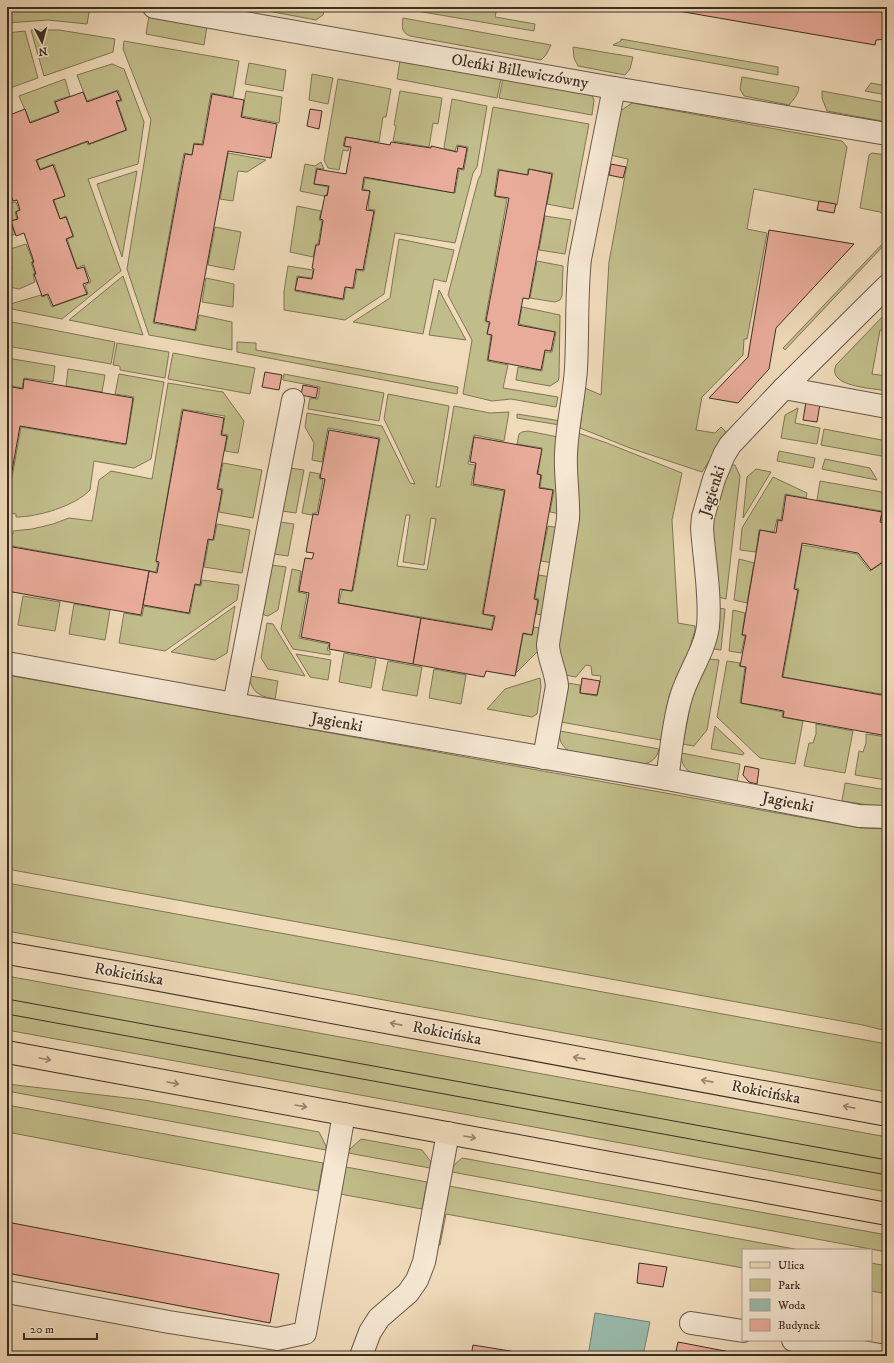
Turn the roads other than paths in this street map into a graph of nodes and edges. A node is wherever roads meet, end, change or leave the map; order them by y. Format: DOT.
graph roads {
  1 [pos="154,7"];
  2 [pos="614,88"];
  3 [pos="887,134"];
  4 [pos="887,286"];
  5 [pos="784,388"];
  6 [pos="293,400"];
  7 [pos="887,407"];
  8 [pos="7,662"];
  9 [pos="234,704"];
  10 [pos="544,758"];
  11 [pos="667,779"];
  12 [pos="887,817"];
  13 [pos="7,953"];
  14 [pos="7,1052"];
  15 [pos="344,1114"];
  16 [pos="887,1115"];
  17 [pos="448,1133"];
  18 [pos="887,1214"];
  19 [pos="7,1292"];
  20 [pos="691,1322"];
  21 [pos="742,1332"];
  22 [pos="799,1341"];
  23 [pos="361,1356"];
  24 [pos="886,1356"];
  1 -- 2 [label="street, Oleńki Billewiczówny"];
  2 -- 3 [label="street, Oleńki Billewiczówny"];
  2 -- 10 [label="street"];
  4 -- 5 [label="street, Jagienki"];
  5 -- 7 [label="street"];
  5 -- 11 [label="street, Jagienki"];
  6 -- 9 [label="street"];
  8 -- 9 [label="street, Jagienki"];
  9 -- 10 [label="street, Jagienki"];
  10 -- 11 [label="street, Jagienki"];
  11 -- 12 [label="street, Jagienki"];
  16 -- 13 [label="main road, Rokicińska, one-way"];
  14 -- 15 [label="main road, one-way"];
  15 -- 17 [label="main road"];
  15 -- 19 [label="street"];
  17 -- 18 [label="main road, one-way"];
  17 -- 23 [label="street"];
  20 -- 21 [label="street"];
  22 -- 24 [label="street"];
}
